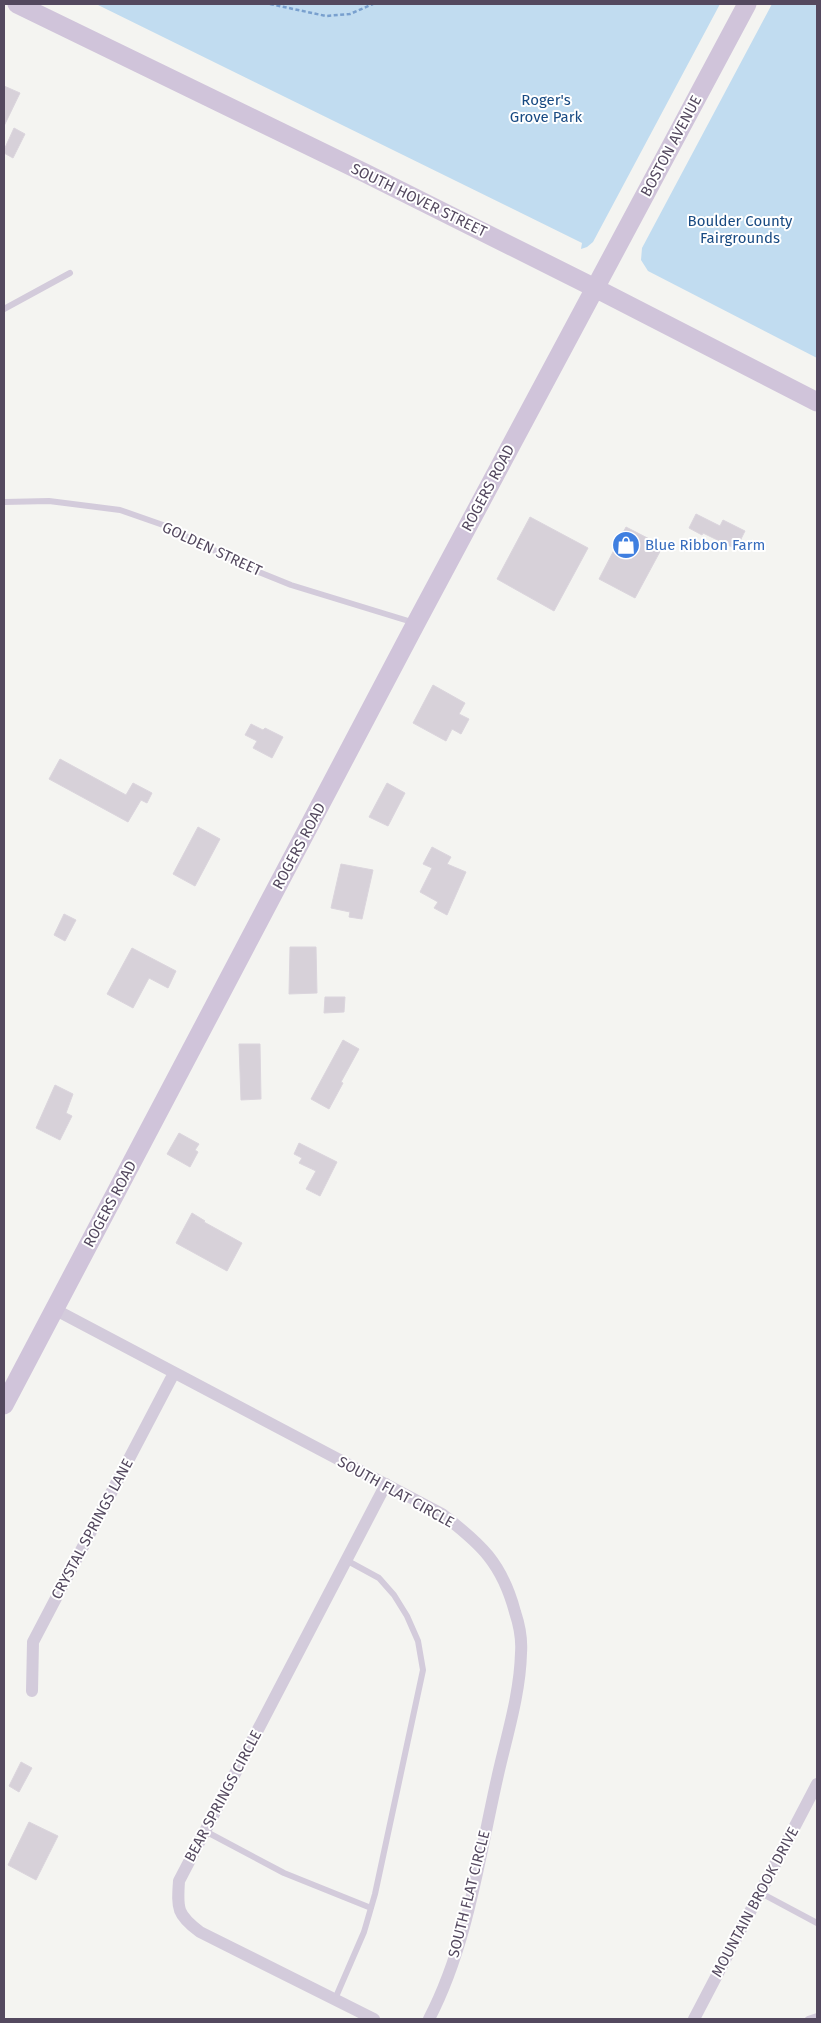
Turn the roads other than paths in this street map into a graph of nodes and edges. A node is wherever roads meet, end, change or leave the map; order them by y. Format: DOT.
graph roads {
  1 [pos="17,4"];
  2 [pos="747,4"];
  3 [pos="70,273"];
  4 [pos="595,288"];
  5 [pos="4,309"];
  6 [pos="817,402"];
  7 [pos="4,502"];
  8 [pos="416,623"];
  9 [pos="54,1310"];
  10 [pos="174,1373"];
  11 [pos="4,1405"];
  12 [pos="386,1484"];
  13 [pos="346,1560"];
  14 [pos="32,1691"];
  15 [pos="817,1784"];
  16 [pos="205,1831"];
  17 [pos="759,1892"];
  18 [pos="371,1908"];
  19 [pos="817,1923"];
  20 [pos="335,2000"];
  21 [pos="817,2016"];
  22 [pos="374,2019"];
  23 [pos="429,2019"];
  24 [pos="694,2019"];
  25 [pos="808,2019"];
  1 -- 4 [label="street, SOUTH HOVER STREET"];
  2 -- 4 [label="street, BOSTON AVENUE"];
  3 -- 5 [label="lane"];
  4 -- 6 [label="street, SOUTH HOVER STREET"];
  4 -- 8 [label="street, ROGERS ROAD"];
  7 -- 8 [label="lane, GOLDEN STREET"];
  8 -- 9 [label="street, ROGERS ROAD"];
  9 -- 10 [label="street, SOUTH FLAT CIRCLE"];
  9 -- 11 [label="street, ROGERS ROAD"];
  10 -- 12 [label="street, SOUTH FLAT CIRCLE"];
  10 -- 14 [label="street, CRYSTAL SPRINGS LANE"];
  12 -- 13 [label="street, BEAR SPRINGS CIRCLE"];
  12 -- 23 [label="street, SOUTH FLAT CIRCLE"];
  13 -- 16 [label="street, BEAR SPRINGS CIRCLE"];
  13 -- 18 [label="lane"];
  15 -- 17 [label="street, MOUNTAIN BROOK DRIVE"];
  16 -- 18 [label="lane"];
  16 -- 20 [label="street, BEAR SPRINGS CIRCLE"];
  17 -- 19 [label="lane"];
  17 -- 24 [label="street, MOUNTAIN BROOK DRIVE"];
  18 -- 20 [label="lane"];
  20 -- 22 [label="street, BEAR SPRINGS CIRCLE"];
  21 -- 25 [label="lane"];
}
